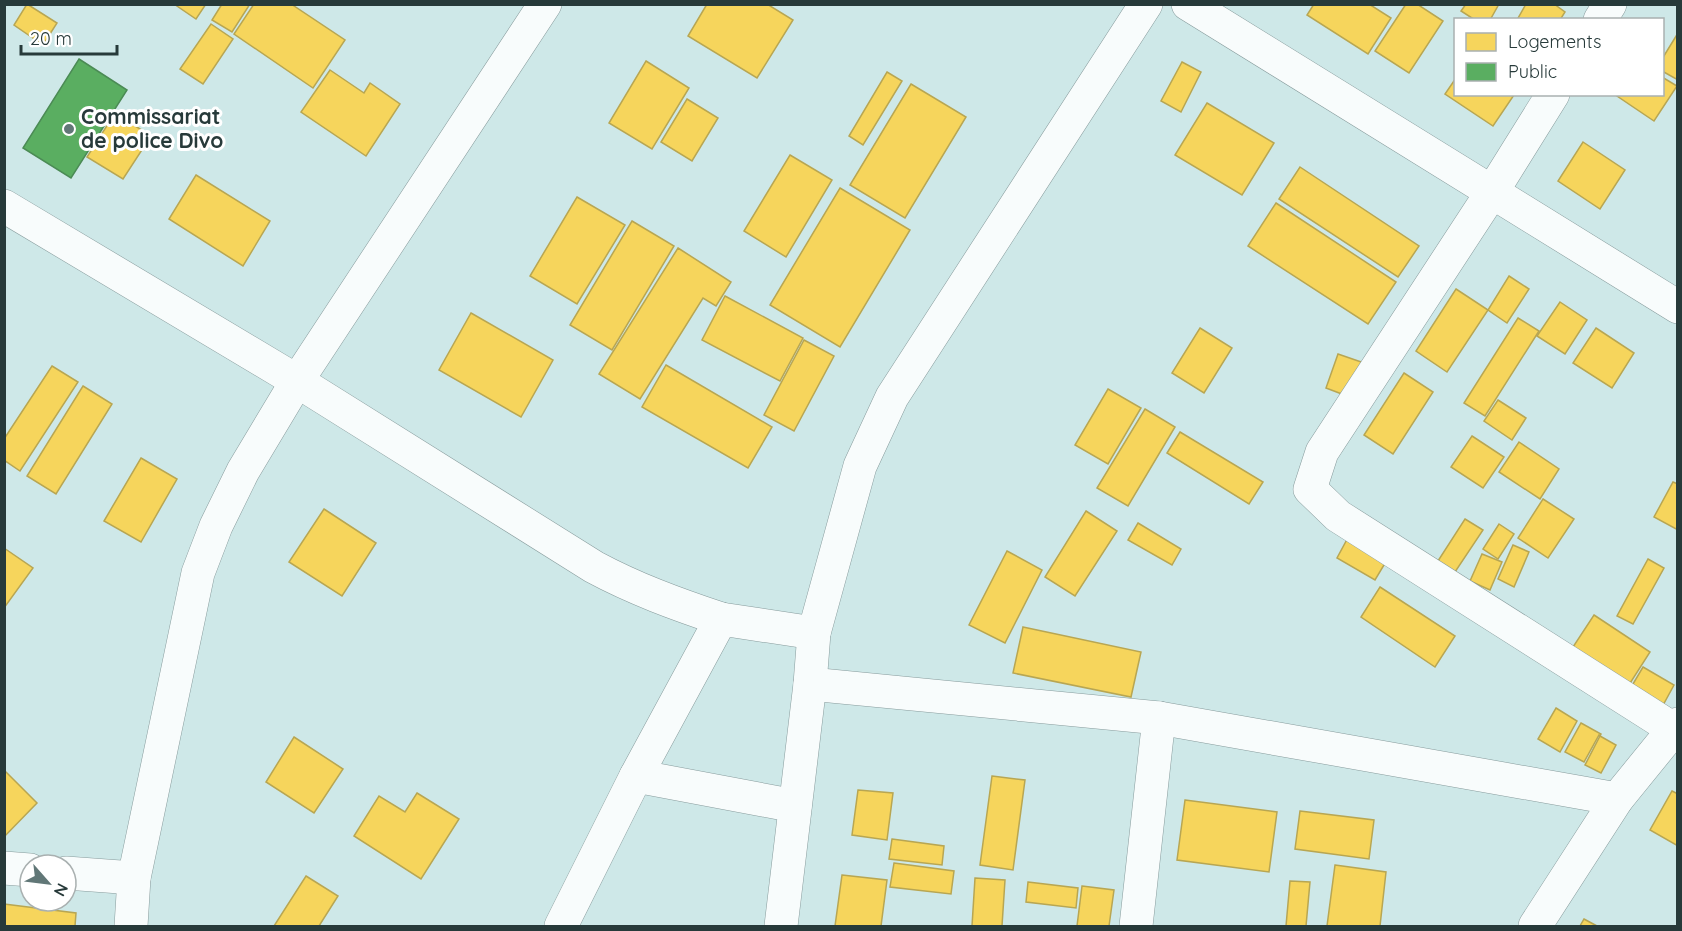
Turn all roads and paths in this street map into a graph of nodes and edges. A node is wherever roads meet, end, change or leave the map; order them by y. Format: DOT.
graph roads {
  1 [pos="544,4"];
  2 [pos="1146,4"];
  3 [pos="1188,4"];
  4 [pos="1610,4"];
  5 [pos="1601,18"];
  6 [pos="1552,96"];
  7 [pos="1492,192"];
  8 [pos="4,206"];
  9 [pos="1677,307"];
  10 [pos="297,381"];
  11 [pos="721,619"];
  12 [pos="814,633"];
  13 [pos="810,684"];
  14 [pos="1159,718"];
  15 [pos="1676,729"];
  16 [pos="636,776"];
  17 [pos="1617,799"];
  18 [pos="795,806"];
  19 [pos="78,874"];
  20 [pos="134,878"];
  21 [pos="131,927"];
  22 [pos="561,927"];
  23 [pos="781,927"];
  24 [pos="1136,927"];
  25 [pos="1535,927"];
  1 -- 10 [label="street"];
  2 -- 12 [label="street"];
  3 -- 7 [label="street"];
  4 -- 5 [label="street"];
  6 -- 7 [label="street"];
  7 -- 9 [label="street"];
  7 -- 15 [label="street"];
  8 -- 10 [label="street"];
  10 -- 11 [label="street"];
  10 -- 20 [label="street"];
  11 -- 12 [label="street"];
  11 -- 16 [label="street"];
  12 -- 13 [label="street"];
  13 -- 14 [label="street"];
  13 -- 18 [label="street"];
  14 -- 17 [label="street"];
  14 -- 24 [label="street"];
  15 -- 17 [label="street"];
  16 -- 18 [label="street"];
  16 -- 22 [label="street"];
  17 -- 25 [label="street"];
  18 -- 23 [label="street"];
  19 -- 20 [label="street"];
  20 -- 21 [label="street"];
}
